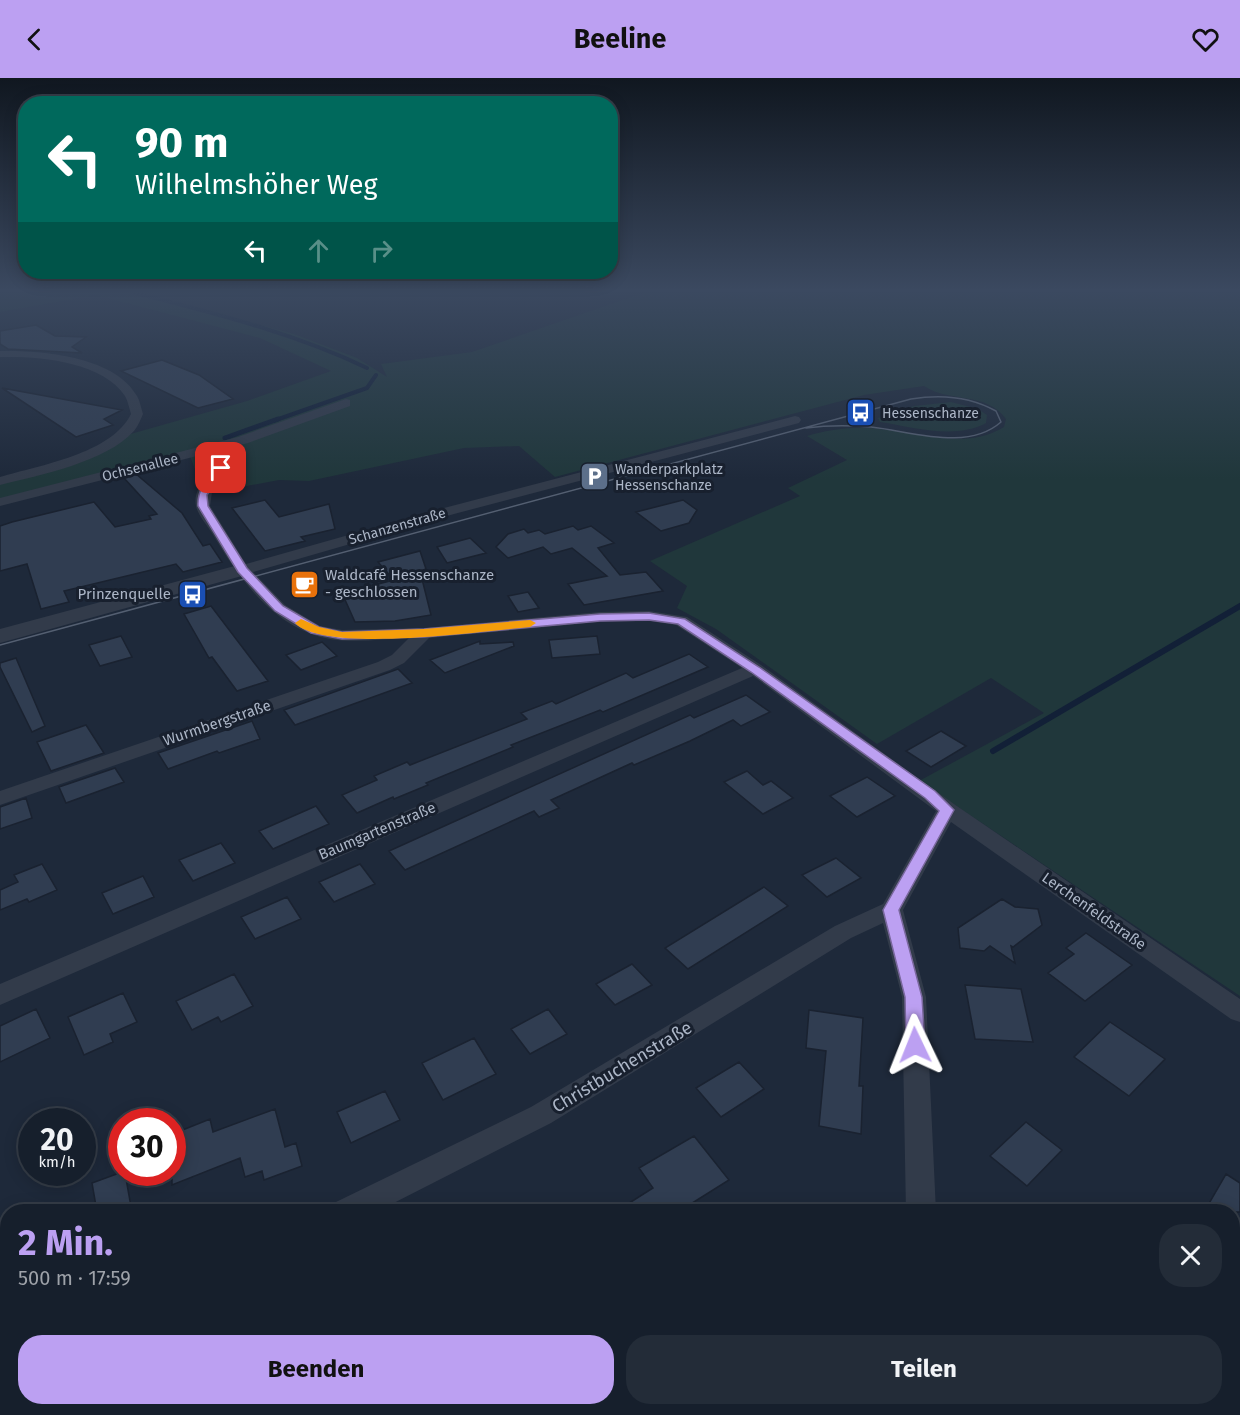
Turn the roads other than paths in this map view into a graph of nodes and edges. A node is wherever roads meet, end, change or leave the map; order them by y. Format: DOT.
graph roads {
  1 [pos="6,354"];
  2 [pos="346,403"];
  3 [pos="795,420"];
  4 [pos="231,460"];
  5 [pos="0,481"];
  6 [pos="0,502"];
  7 [pos="242,570"];
  8 [pos="424,633"];
  9 [pos="0,636"];
  10 [pos="755,669"];
  11 [pos="0,798"];
  12 [pos="947,810"];
  13 [pos="891,910"];
  14 [pos="0,994"];
  15 [pos="1240,1012"];
  16 [pos="362,1204"];
  17 [pos="921,1204"];
  1 -- 5 [label="street"];
  2 -- 6 [label="street, Ochsenallee"];
  3 -- 7 [label="street, Schanzenstraße"];
  4 -- 7 [label="street"];
  7 -- 8 [label="street, Lerchenfeldstraße"];
  7 -- 9 [label="street, Schanzenstraße"];
  8 -- 10 [label="street, Lerchenfeldstraße"];
  8 -- 11 [label="street, Wurmbergstraße"];
  10 -- 12 [label="street, Lerchenfeldstraße"];
  10 -- 14 [label="street, Baumgartenstraße"];
  12 -- 13 [label="street"];
  12 -- 15 [label="street, Lerchenfeldstraße"];
  13 -- 16 [label="street, Christbuchenstraße"];
  13 -- 17 [label="street"];
}
